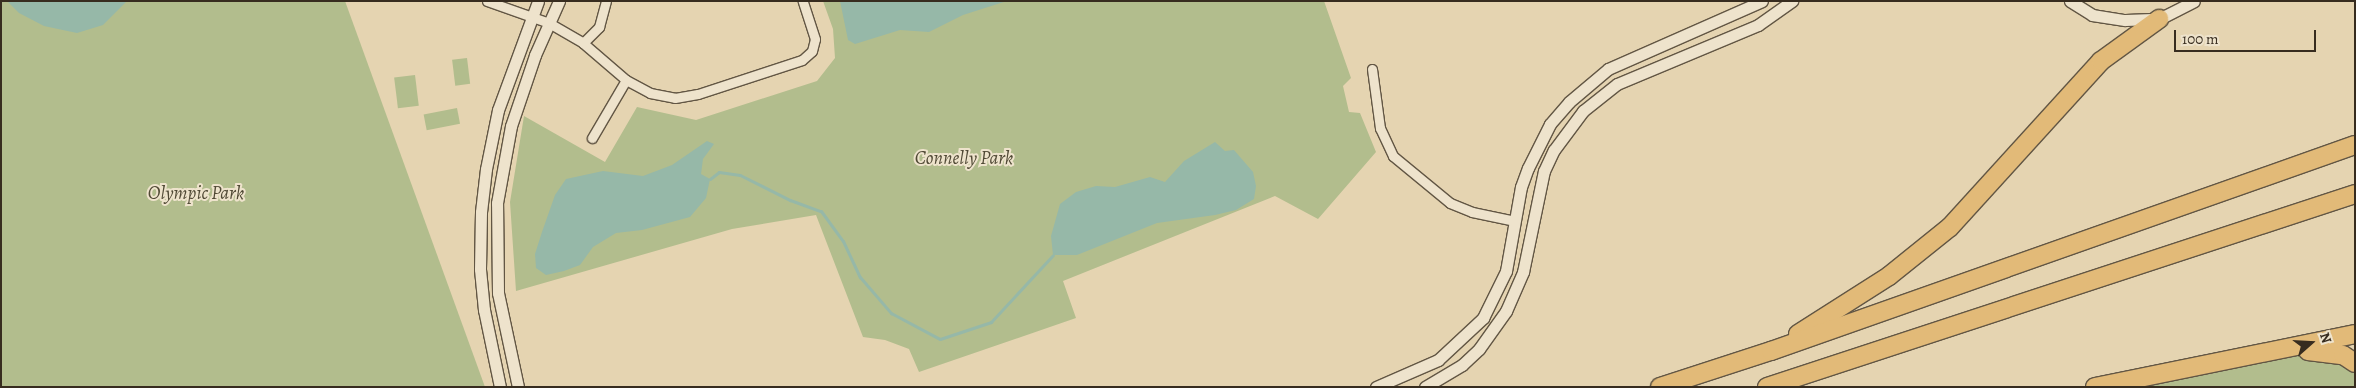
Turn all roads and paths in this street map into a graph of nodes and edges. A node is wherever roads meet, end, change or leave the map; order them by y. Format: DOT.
graph roads {
  1 [pos="487,1"];
  2 [pos="538,1"];
  3 [pos="559,1"];
  4 [pos="606,1"];
  5 [pos="803,1"];
  6 [pos="1762,1"];
  7 [pos="1792,1"];
  8 [pos="2070,1"];
  9 [pos="2194,1"];
  10 [pos="531,16"];
  11 [pos="2158,19"];
  12 [pos="549,23"];
  13 [pos="583,43"];
  14 [pos="1372,69"];
  15 [pos="626,80"];
  16 [pos="592,138"];
  17 [pos="2355,145"];
  18 [pos="2355,194"];
  19 [pos="1515,221"];
  20 [pos="2355,334"];
  21 [pos="2285,350"];
  22 [pos="1771,351"];
  23 [pos="2355,363"];
  24 [pos="500,387"];
  25 [pos="518,387"];
  26 [pos="1376,387"];
  27 [pos="1426,387"];
  28 [pos="1660,387"];
  29 [pos="1767,387"];
  30 [pos="2095,387"];
  1 -- 10 [label="street"];
  2 -- 10 [label="street"];
  3 -- 12 [label="street"];
  4 -- 13 [label="street"];
  5 -- 15 [label="street"];
  6 -- 19 [label="street"];
  7 -- 27 [label="street"];
  8 -- 11 [label="street"];
  9 -- 11 [label="street"];
  10 -- 12 [label="street"];
  10 -- 24 [label="street"];
  11 -- 22 [label="highway"];
  12 -- 13 [label="street"];
  12 -- 25 [label="street"];
  13 -- 15 [label="street"];
  14 -- 19 [label="street"];
  15 -- 16 [label="street"];
  17 -- 22 [label="highway"];
  18 -- 29 [label="highway"];
  19 -- 26 [label="street"];
  20 -- 21 [label="highway"];
  21 -- 23 [label="highway"];
  21 -- 30 [label="highway"];
  22 -- 28 [label="highway"];
}
